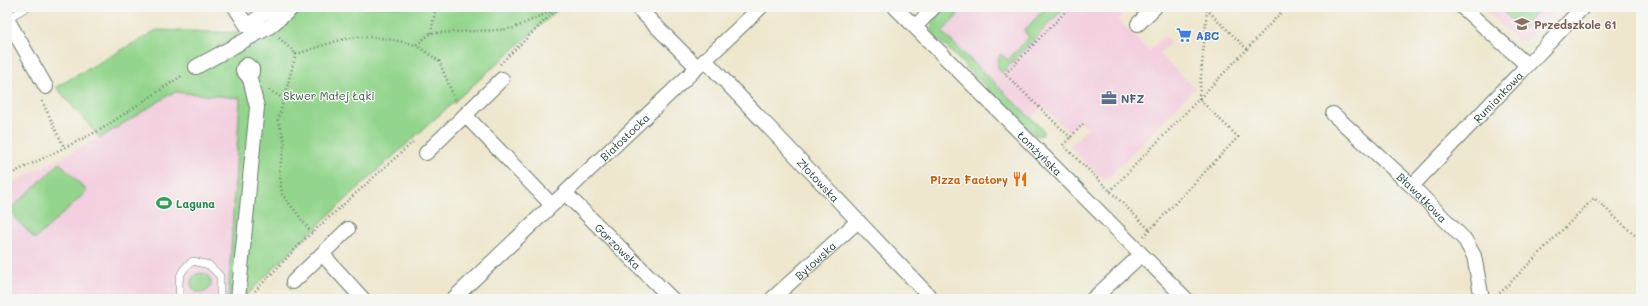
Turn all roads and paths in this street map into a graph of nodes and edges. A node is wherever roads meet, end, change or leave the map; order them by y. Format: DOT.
graph roads {
  1 [pos="27,7"];
  2 [pos="235,7"];
  3 [pos="272,7"];
  4 [pos="293,7"];
  5 [pos="436,7"];
  6 [pos="558,7"];
  7 [pos="637,7"];
  8 [pos="761,7"];
  9 [pos="895,7"];
  10 [pos="934,7"];
  11 [pos="1070,7"];
  12 [pos="1155,7"];
  13 [pos="1201,7"];
  14 [pos="1204,7"];
  15 [pos="1210,7"];
  16 [pos="1286,7"];
  17 [pos="1462,7"];
  18 [pos="1583,7"];
  19 [pos="1207,10"];
  20 [pos="7,19"];
  21 [pos="1138,24"];
  22 [pos="269,27"];
  23 [pos="915,27"];
  24 [pos="431,33"];
  25 [pos="244,41"];
  26 [pos="416,45"];
  27 [pos="1246,49"];
  28 [pos="296,54"];
  29 [pos="701,64"];
  30 [pos="499,65"];
  31 [pos="1527,65"];
  32 [pos="196,67"];
  33 [pos="502,80"];
  34 [pos="42,92"];
  35 [pos="462,99"];
  36 [pos="1199,99"];
  37 [pos="1333,114"];
  38 [pos="465,115"];
  39 [pos="1083,124"];
  40 [pos="1071,138"];
  41 [pos="416,140"];
  42 [pos="64,147"];
  43 [pos="426,153"];
  44 [pos="7,176"];
  45 [pos="1412,186"];
  46 [pos="1110,190"];
  47 [pos="565,193"];
  48 [pos="552,205"];
  49 [pos="858,221"];
  50 [pos="348,229"];
  51 [pos="1150,230"];
  52 [pos="312,233"];
  53 [pos="1142,238"];
  54 [pos="1641,241"];
  55 [pos="322,254"];
  56 [pos="1141,254"];
  57 [pos="293,282"];
  58 [pos="253,294"];
  59 [pos="180,299"];
  60 [pos="220,299"];
  61 [pos="238,299"];
  62 [pos="363,299"];
  63 [pos="453,299"];
  64 [pos="672,299"];
  65 [pos="772,299"];
  66 [pos="932,299"];
  67 [pos="1093,299"];
  68 [pos="1186,299"];
  69 [pos="1482,299"];
  70 [pos="1494,299"];
  1 -- 20 [label="lane"];
  2 -- 3 [label="street"];
  4 -- 22 [label="street"];
  5 -- 24 [label="path"];
  6 -- 24 [label="path"];
  6 -- 30 [label="path"];
  7 -- 29 [label="street"];
  8 -- 29 [label="street, Białostocka"];
  9 -- 23 [label="street, Łomżyńska"];
  10 -- 23 [label="street"];
  11 -- 40 [label="path"];
  12 -- 21 [label="street"];
  13 -- 19 [label="path"];
  14 -- 19 [label="path"];
  15 -- 19 [label="path"];
  16 -- 27 [label="path"];
  17 -- 31 [label="street"];
  18 -- 31 [label="street, Rumiankowa"];
  19 -- 27 [label="path"];
  19 -- 36 [label="path"];
  20 -- 34 [label="street"];
  22 -- 25 [label="street"];
  22 -- 28 [label="path"];
  23 -- 56 [label="street, Łomżyńska"];
  24 -- 26 [label="path"];
  25 -- 32 [label="street"];
  25 -- 61 [label="street"];
  26 -- 28 [label="path"];
  26 -- 35 [label="path"];
  27 -- 36 [label="path"];
  28 -- 52 [label="path"];
  29 -- 47 [label="street, Białostocka"];
  29 -- 49 [label="street, Złotowska"];
  31 -- 45 [label="street, Rumiankowa"];
  32 -- 42 [label="path"];
  33 -- 38 [label="street"];
  34 -- 42 [label="path"];
  36 -- 46 [label="path"];
  36 -- 51 [label="path"];
  37 -- 45 [label="street, Bławatkowa"];
  38 -- 43 [label="street"];
  38 -- 48 [label="street"];
  39 -- 40 [label="path"];
  40 -- 46 [label="path"];
  41 -- 52 [label="path"];
  42 -- 44 [label="path"];
  45 -- 69 [label="street, Bławatkowa"];
  46 -- 51 [label="path"];
  47 -- 48 [label="street, Białostocka"];
  47 -- 64 [label="street, Gorzowska"];
  48 -- 63 [label="street, Białostocka"];
  49 -- 65 [label="street, Bytowska"];
  49 -- 66 [label="street, Złotowska"];
  50 -- 55 [label="street"];
  51 -- 53 [label="path"];
  52 -- 58 [label="path"];
  54 -- 70 [label="path"];
  55 -- 57 [label="street"];
  55 -- 62 [label="street"];
  56 -- 67 [label="street"];
  56 -- 68 [label="street, Łomżyńska"];
  59 -- 60 [label="lane"];
}
